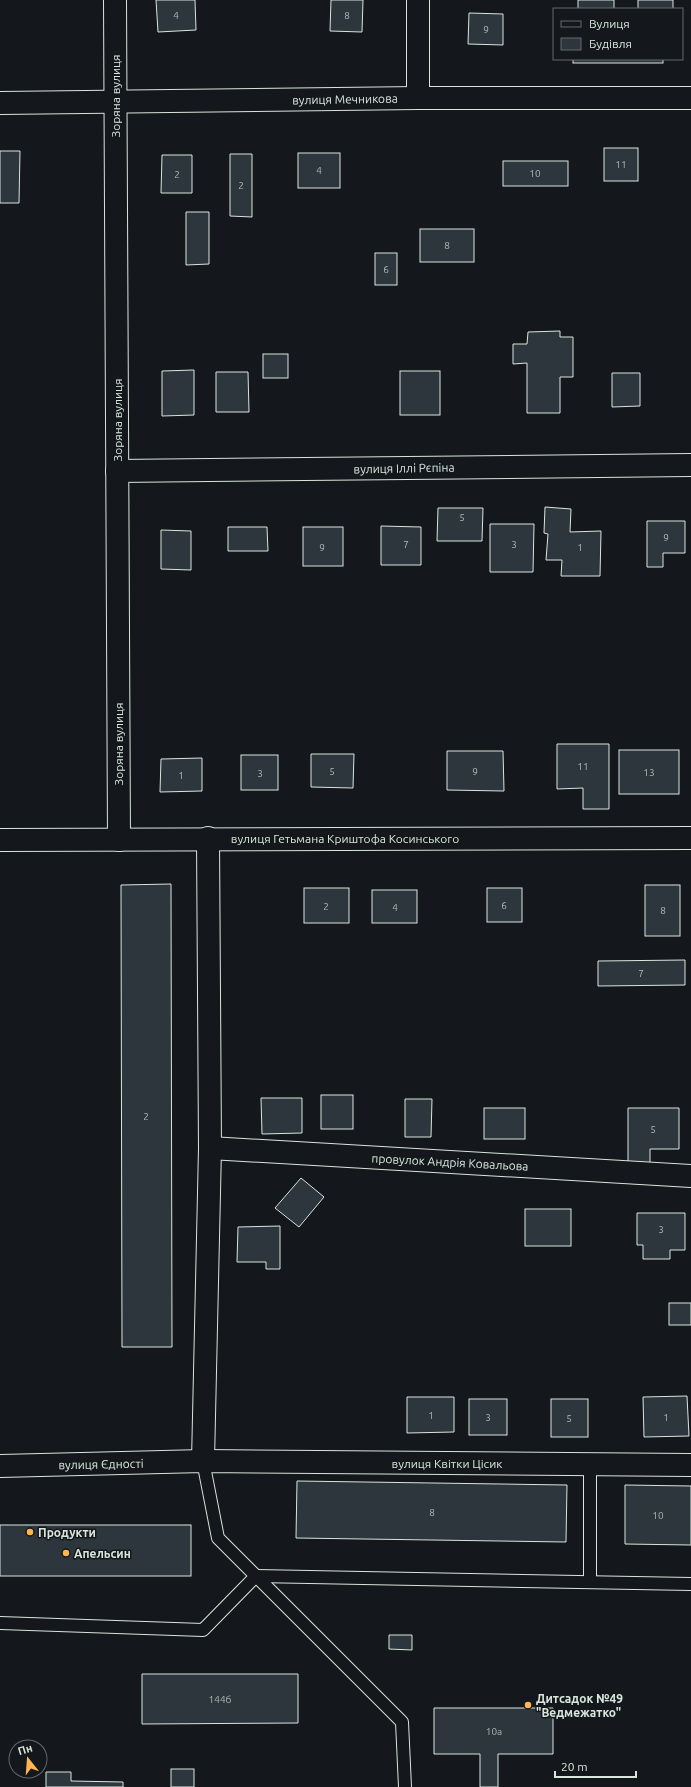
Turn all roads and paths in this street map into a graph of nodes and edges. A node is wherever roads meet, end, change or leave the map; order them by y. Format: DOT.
graph roads {
  1 [pos="115,0"];
  2 [pos="418,0"];
  3 [pos="418,98"];
  4 [pos="691,98"];
  5 [pos="115,101"];
  6 [pos="0,103"];
  7 [pos="691,465"];
  8 [pos="117,471"];
  9 [pos="208,838"];
  10 [pos="691,838"];
  11 [pos="0,840"];
  12 [pos="119,840"];
  13 [pos="210,1148"];
  14 [pos="691,1176"];
  15 [pos="203,1461"];
  16 [pos="590,1464"];
  17 [pos="691,1465"];
  18 [pos="0,1466"];
  19 [pos="256,1576"];
  20 [pos="590,1582"];
  21 [pos="691,1584"];
  22 [pos="0,1623"];
  23 [pos="406,1787"];
  1 -- 5 [label="street, Зоряна вулиця"];
  2 -- 3 [label="street"];
  3 -- 4 [label="street, вулиця Мечникова"];
  3 -- 5 [label="street, вулиця Мечникова"];
  5 -- 6 [label="street, вулиця Мечникова"];
  5 -- 8 [label="street, Зоряна вулиця"];
  7 -- 8 [label="street, вулиця Іллі Рєпіна"];
  8 -- 12 [label="street, Зоряна вулиця"];
  9 -- 10 [label="street, вулиця Гетьмана Криштофа Косинського"];
  9 -- 12 [label="street, вулиця Гетьмана Криштофа Косинського"];
  9 -- 13 [label="street"];
  11 -- 12 [label="street, вулиця Гетьмана Криштофа Косинського"];
  13 -- 14 [label="street, провулок Андрія Ковальова"];
  13 -- 15 [label="street"];
  15 -- 16 [label="street, вулиця Квітки Цісик"];
  15 -- 18 [label="street, вулиця Єдності"];
  15 -- 19 [label="lane"];
  16 -- 17 [label="street, вулиця Квітки Цісик"];
  16 -- 20 [label="lane"];
  19 -- 20 [label="lane"];
  19 -- 22 [label="lane"];
  19 -- 23 [label="lane"];
  20 -- 21 [label="lane"];
}
